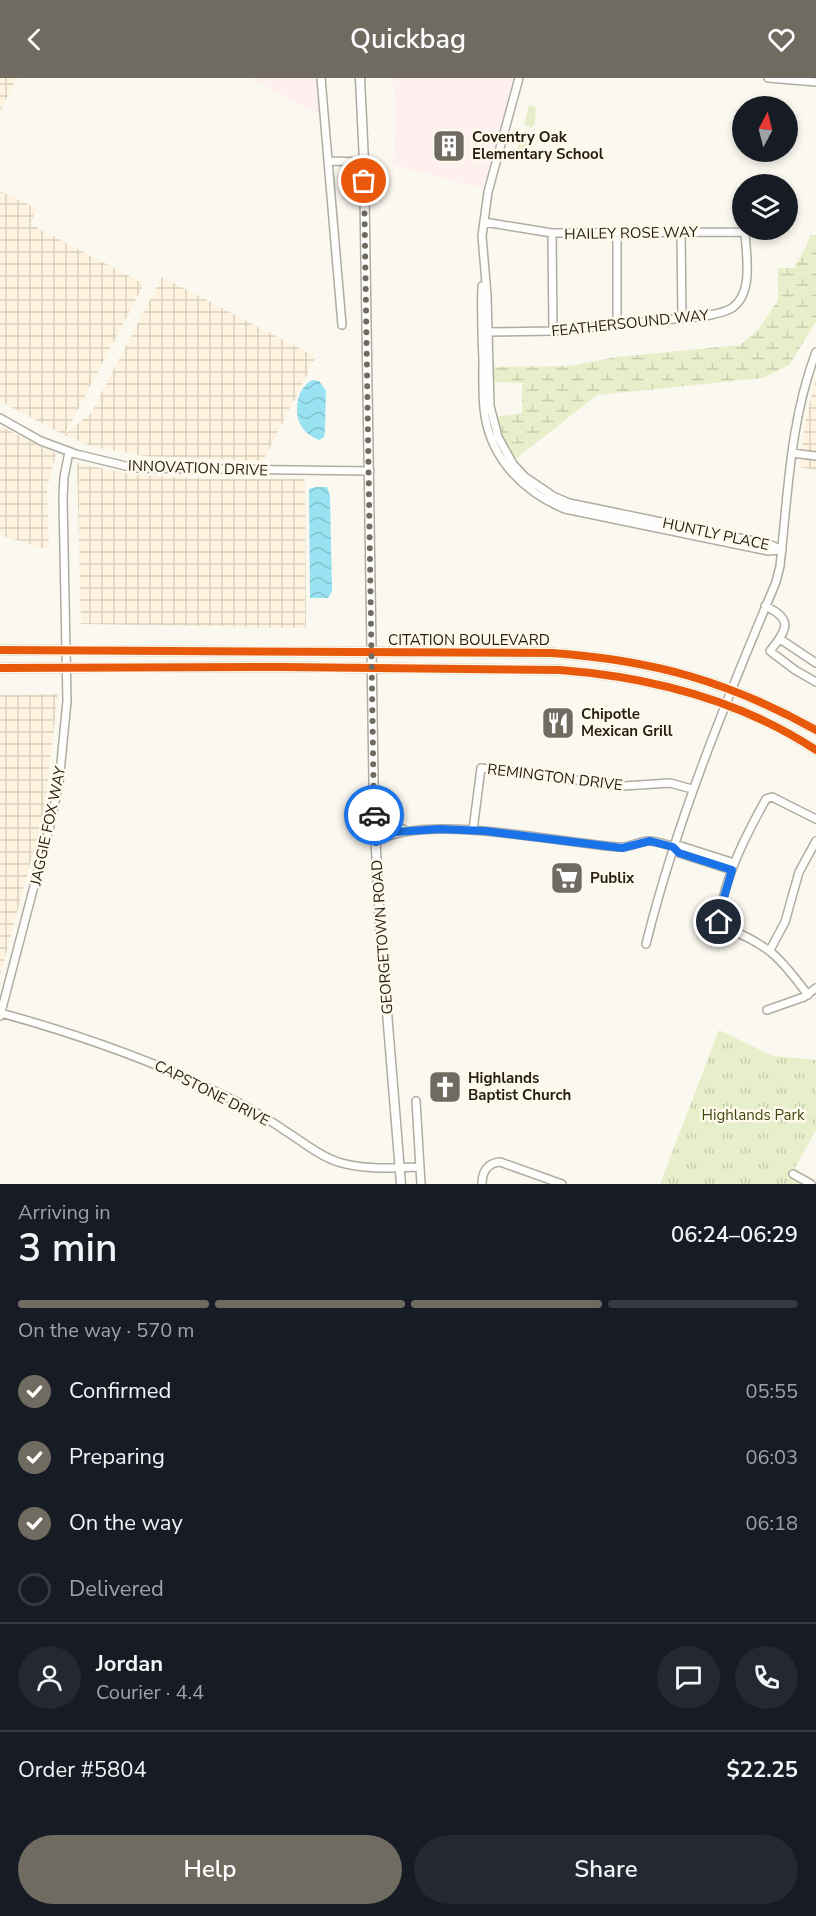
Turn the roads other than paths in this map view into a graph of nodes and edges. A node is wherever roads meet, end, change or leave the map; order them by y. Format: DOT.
graph roads {
  1 [pos="321,78"];
  2 [pos="360,78"];
  3 [pos="519,78"];
  4 [pos="768,78"];
  5 [pos="816,82"];
  6 [pos="329,161"];
  7 [pos="364,162"];
  8 [pos="484,222"];
  9 [pos="681,232"];
  10 [pos="732,232"];
  11 [pos="616,233"];
  12 [pos="552,234"];
  13 [pos="745,240"];
  14 [pos="682,318"];
  15 [pos="342,325"];
  16 [pos="617,325"];
  17 [pos="553,331"];
  18 [pos="485,332"];
  19 [pos="816,352"];
  20 [pos="0,418"];
  21 [pos="69,452"];
  22 [pos="792,453"];
  23 [pos="816,456"];
  24 [pos="370,471"];
  25 [pos="782,550"];
  26 [pos="765,606"];
  27 [pos="780,639"];
  28 [pos="0,650"];
  29 [pos="66,650"];
  30 [pos="372,652"];
  31 [pos="816,663"];
  32 [pos="0,668"];
  33 [pos="67,668"];
  34 [pos="372,668"];
  35 [pos="816,682"];
  36 [pos="730,689"];
  37 [pos="725,704"];
  38 [pos="816,730"];
  39 [pos="816,750"];
  40 [pos="692,789"];
  41 [pos="374,812"];
  42 [pos="816,819"];
  43 [pos="414,830"];
  44 [pos="473,830"];
  45 [pos="816,841"];
  46 [pos="376,842"];
  47 [pos="673,847"];
  48 [pos="733,867"];
  49 [pos="646,944"];
  50 [pos="770,950"];
  51 [pos="816,988"];
  52 [pos="808,995"];
  53 [pos="767,1010"];
  54 [pos="0,1015"];
  55 [pos="416,1101"];
  56 [pos="419,1167"];
  57 [pos="400,1168"];
  58 [pos="794,1174"];
  59 [pos="401,1184"];
  60 [pos="421,1184"];
  61 [pos="482,1184"];
  62 [pos="562,1184"];
  63 [pos="811,1184"];
  1 -- 6 [label="street"];
  2 -- 7 [label="main road, GEORGETOWN ROAD"];
  3 -- 8 [label="street, HUNTLY PLACE"];
  4 -- 5 [label="street"];
  6 -- 7 [label="street"];
  6 -- 15 [label="street"];
  7 -- 24 [label="main road, GEORGETOWN ROAD"];
  8 -- 12 [label="street, HAILEY ROSE WAY"];
  8 -- 18 [label="street, HUNTLY PLACE"];
  9 -- 10 [label="street, HAILEY ROSE WAY"];
  9 -- 11 [label="street, HAILEY ROSE WAY"];
  9 -- 14 [label="street"];
  11 -- 12 [label="street, HAILEY ROSE WAY"];
  11 -- 16 [label="street"];
  12 -- 17 [label="street"];
  13 -- 14 [label="street, FEATHERSOUND WAY"];
  14 -- 16 [label="street, FEATHERSOUND WAY"];
  16 -- 17 [label="street, FEATHERSOUND WAY"];
  17 -- 18 [label="street, FEATHERSOUND WAY"];
  18 -- 25 [label="street, HUNTLY PLACE"];
  19 -- 22 [label="street"];
  20 -- 21 [label="street, INNOVATION DRIVE"];
  21 -- 24 [label="street, INNOVATION DRIVE"];
  21 -- 29 [label="street, JAGGIE FOX WAY"];
  22 -- 23 [label="street"];
  22 -- 25 [label="street"];
  24 -- 30 [label="main road, GEORGETOWN ROAD"];
  25 -- 26 [label="street"];
  26 -- 27 [label="street"];
  26 -- 36 [label="street"];
  27 -- 31 [label="street"];
  27 -- 35 [label="street"];
  28 -- 29 [label="main road, CITATION BOULEVARD"];
  29 -- 30 [label="main road, CITATION BOULEVARD"];
  29 -- 33 [label="street, JAGGIE FOX WAY"];
  30 -- 34 [label="main road, GEORGETOWN ROAD"];
  30 -- 36 [label="main road, CITATION BOULEVARD"];
  32 -- 33 [label="main road, CITATION BOULEVARD"];
  33 -- 34 [label="main road, CITATION BOULEVARD"];
  33 -- 54 [label="street, JAGGIE FOX WAY"];
  34 -- 37 [label="main road, CITATION BOULEVARD"];
  34 -- 41 [label="main road, GEORGETOWN ROAD"];
  36 -- 37 [label="street"];
  36 -- 38 [label="main road, CITATION BOULEVARD"];
  37 -- 39 [label="main road, CITATION BOULEVARD"];
  37 -- 40 [label="street"];
  40 -- 44 [label="street, REMINGTON DRIVE"];
  40 -- 47 [label="street"];
  41 -- 43 [label="street"];
  41 -- 46 [label="main road, GEORGETOWN ROAD"];
  42 -- 48 [label="street"];
  43 -- 44 [label="street"];
  43 -- 46 [label="street"];
  44 -- 47 [label="street"];
  45 -- 50 [label="street"];
  46 -- 57 [label="main road, GEORGETOWN ROAD"];
  47 -- 48 [label="street"];
  47 -- 49 [label="street"];
  48 -- 50 [label="street"];
  50 -- 52 [label="street"];
  51 -- 52 [label="street"];
  52 -- 53 [label="street"];
  54 -- 57 [label="street, CAPSTONE DRIVE"];
  55 -- 56 [label="street"];
  56 -- 57 [label="street, CAPSTONE DRIVE"];
  56 -- 60 [label="street"];
  57 -- 59 [label="main road, GEORGETOWN ROAD"];
  58 -- 63 [label="street"];
  61 -- 62 [label="street"];
}
